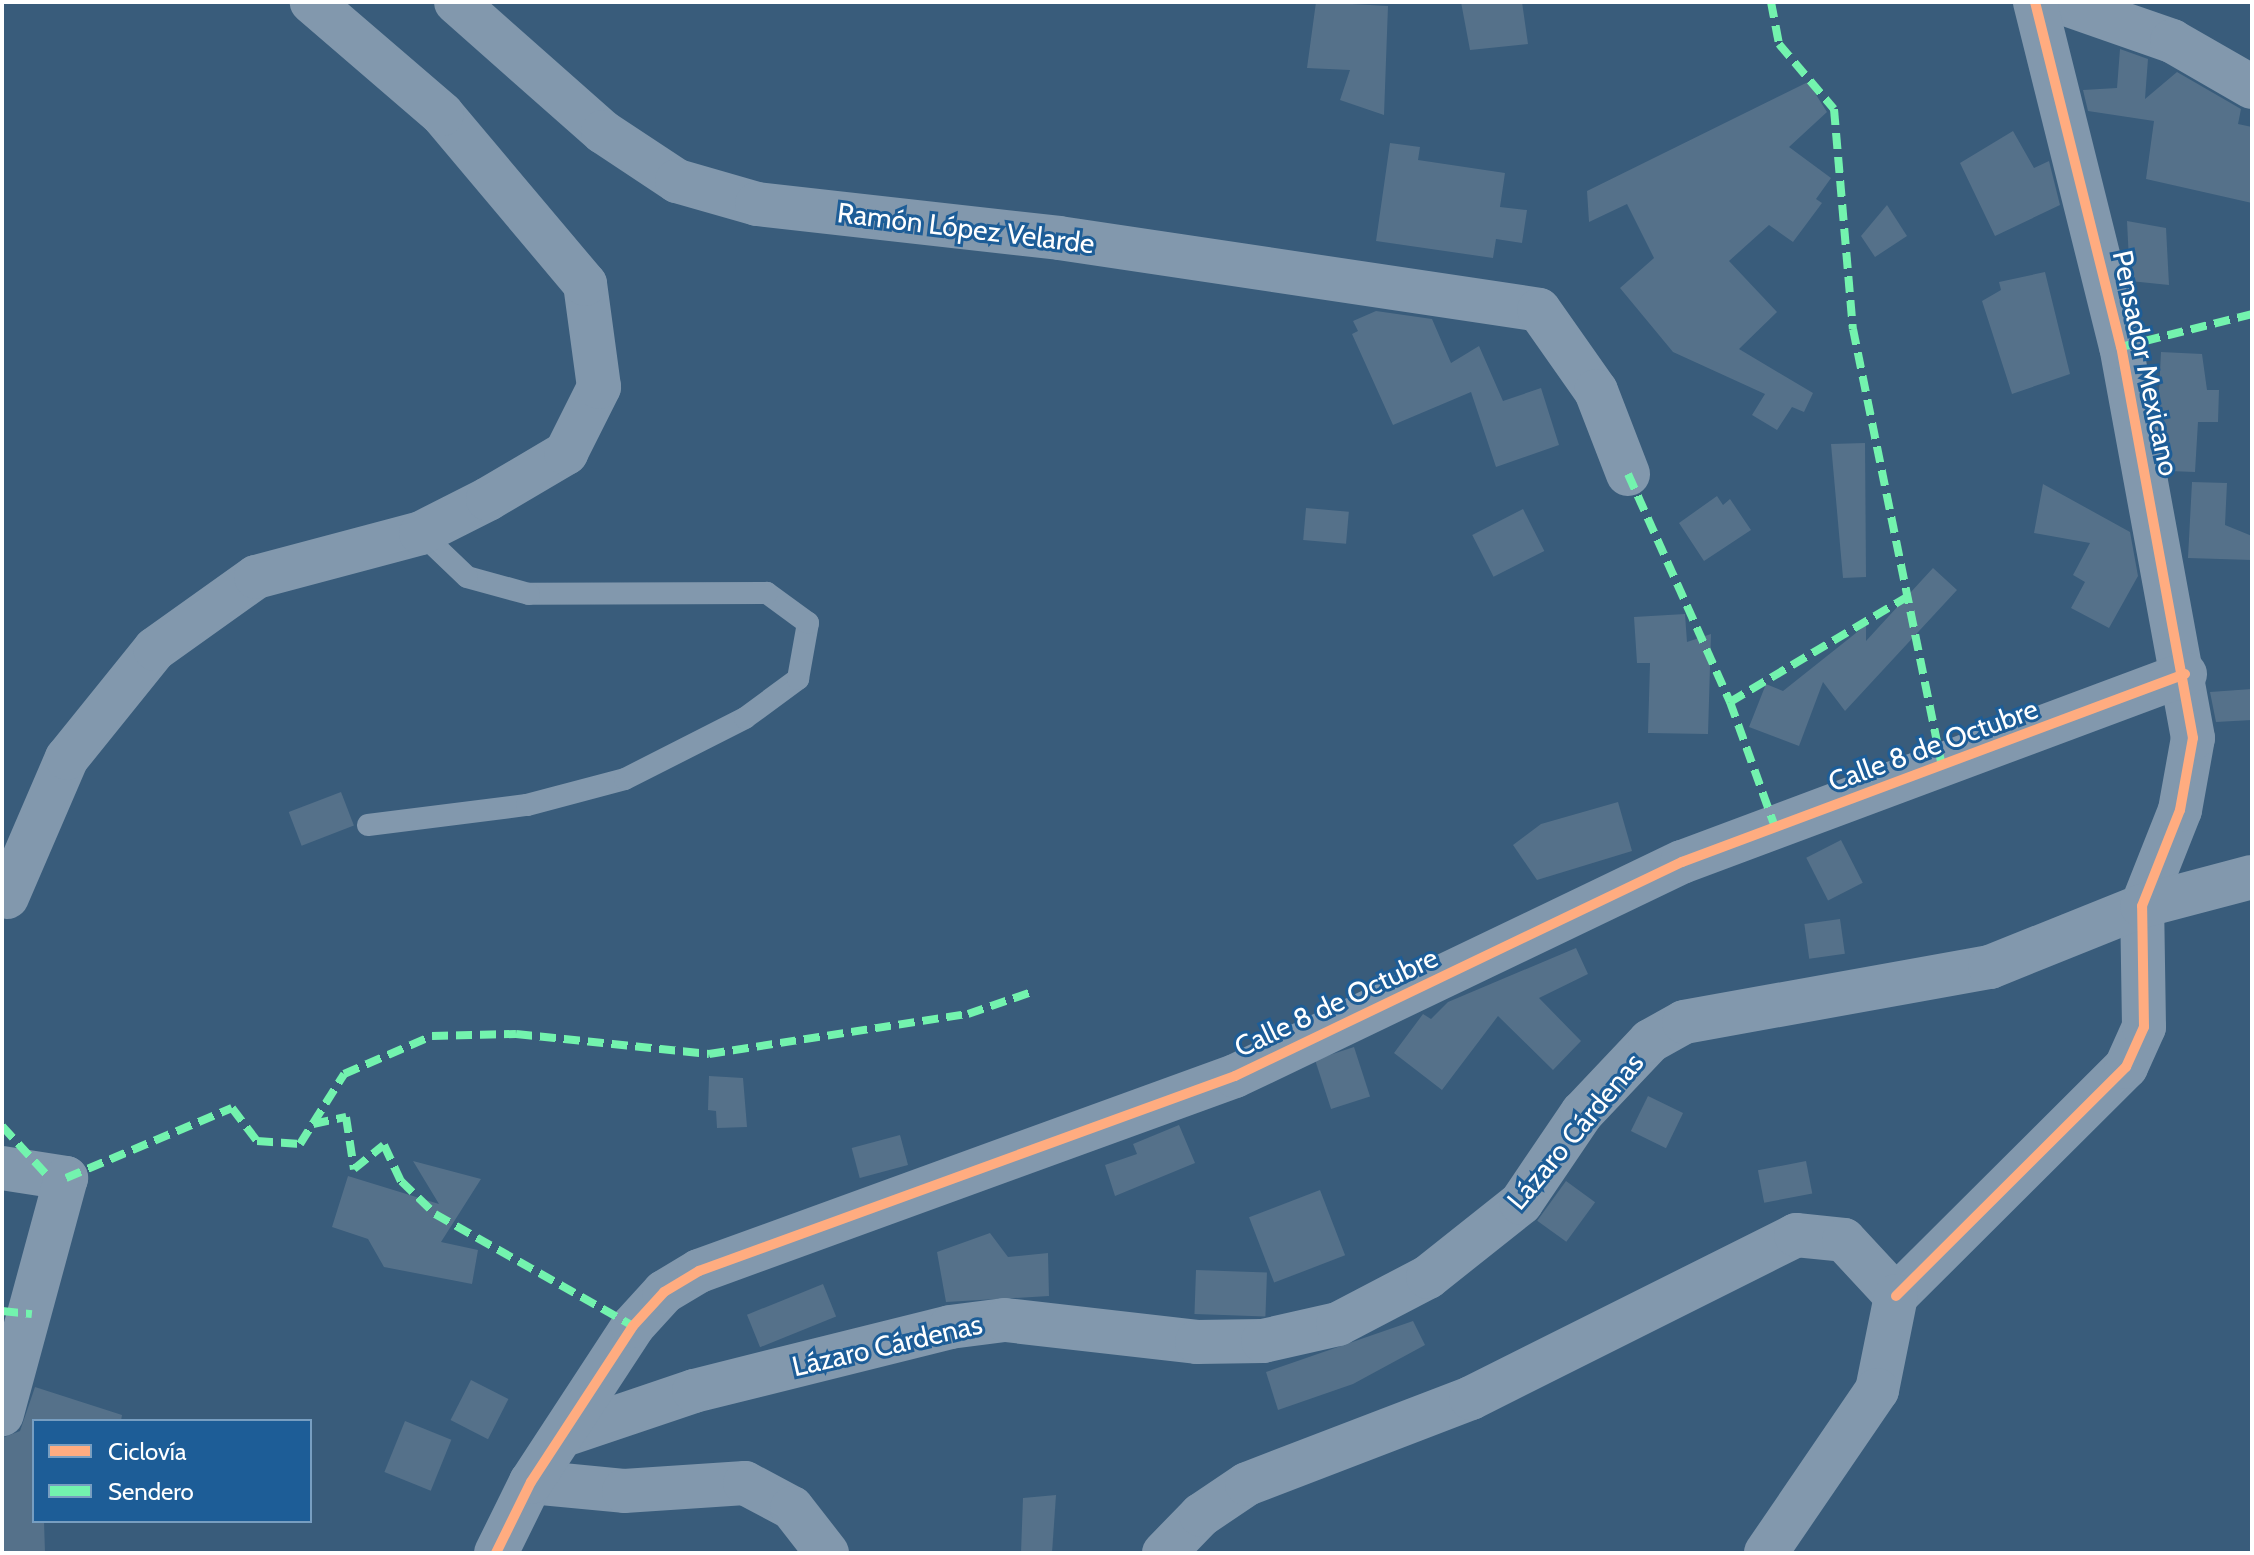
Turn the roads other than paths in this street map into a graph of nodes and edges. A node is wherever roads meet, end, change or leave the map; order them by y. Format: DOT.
graph roads {
  1 [pos="312,2"];
  2 [pos="456,2"];
  3 [pos="2035,2"];
  4 [pos="2060,2"];
  5 [pos="2252,87"];
  6 [pos="1628,474"];
  7 [pos="421,533"];
  8 [pos="2185,674"];
  9 [pos="368,825"];
  10 [pos="2252,877"];
  11 [pos="7,897"];
  12 [pos="2142,906"];
  13 [pos="2,1168"];
  14 [pos="1896,1296"];
  15 [pos="2,1414"];
  16 [pos="564,1435"];
  17 [pos="531,1482"];
  18 [pos="496,1553"];
  19 [pos="827,1553"];
  20 [pos="1164,1553"];
  21 [pos="1766,1553"];
  1 -- 7 [label="street"];
  2 -- 6 [label="street, Ramón López Velarde"];
  3 -- 8 [label="street, Pensador Mexicano"];
  4 -- 5 [label="street"];
  7 -- 9 [label="lane"];
  7 -- 11 [label="street"];
  8 -- 12 [label="street, Pensador Mexicano"];
  8 -- 16 [label="street, Calle 8 de Octubre"];
  10 -- 12 [label="street, Lázaro Cárdenas"];
  12 -- 14 [label="street"];
  12 -- 16 [label="street, Lázaro Cárdenas"];
  13 -- 15 [label="street"];
  14 -- 20 [label="street"];
  14 -- 21 [label="street"];
  16 -- 17 [label="street"];
  17 -- 18 [label="street"];
  17 -- 19 [label="street"];
}
